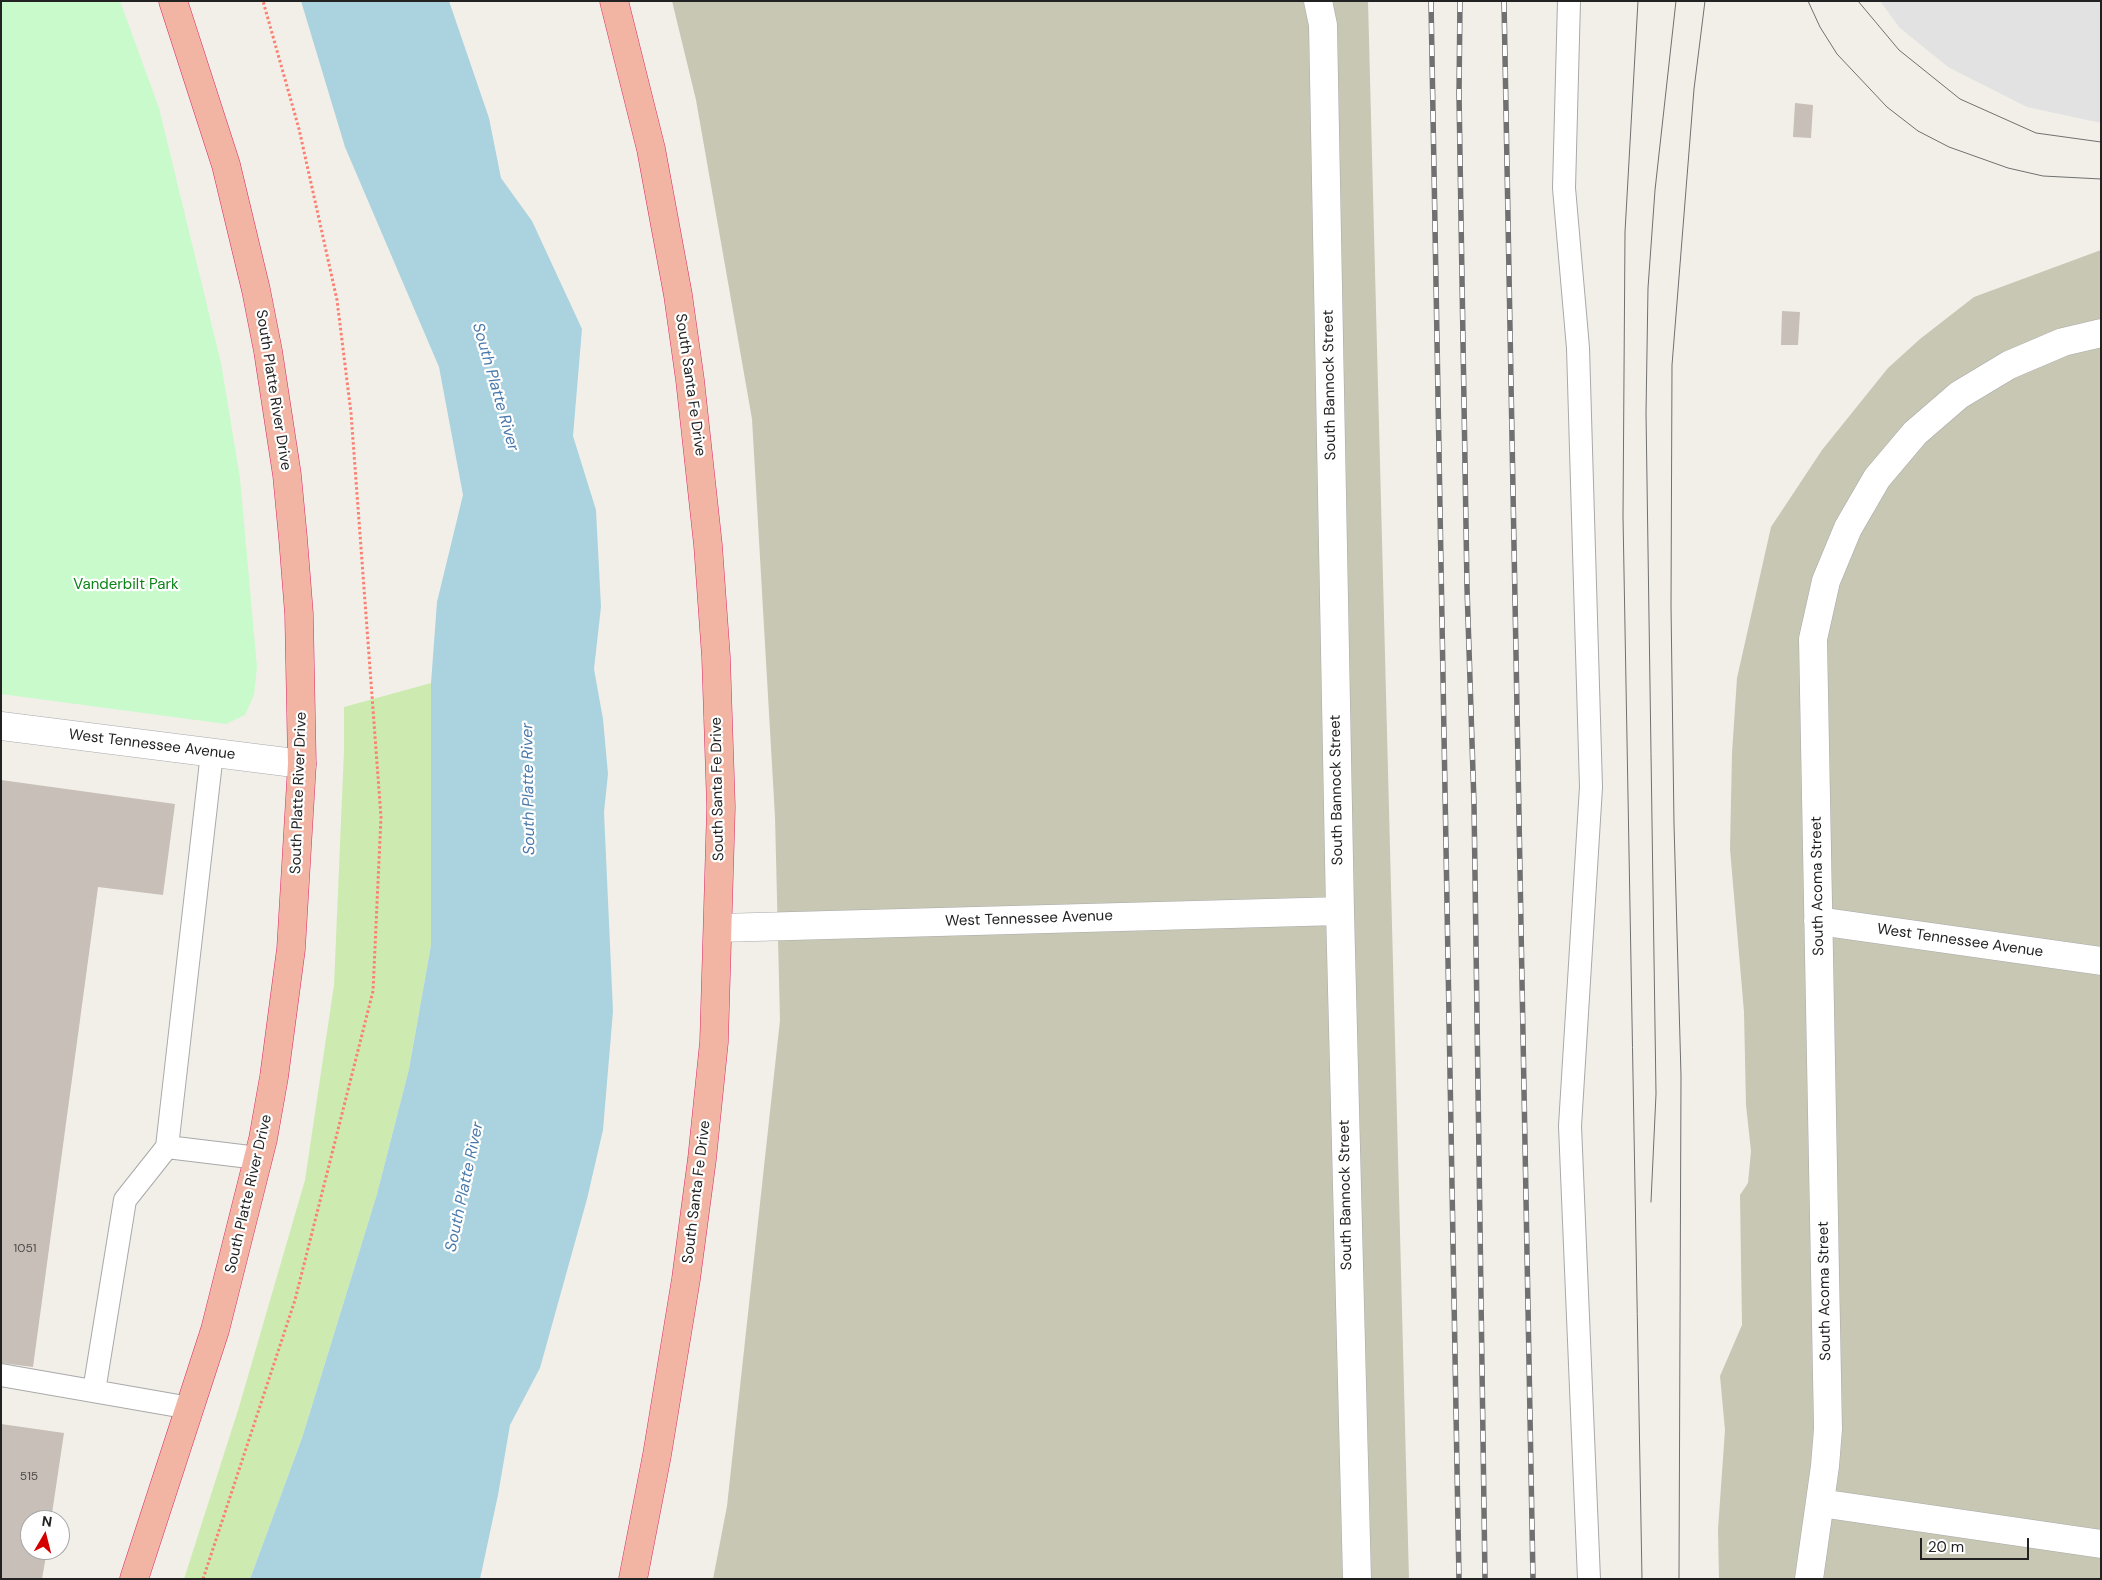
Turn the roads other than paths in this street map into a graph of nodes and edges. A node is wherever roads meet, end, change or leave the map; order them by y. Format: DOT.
graph roads {
  1 [pos="174,1"];
  2 [pos="614,1"];
  3 [pos="1318,1"];
  4 [pos="1569,1"];
  5 [pos="2101,333"];
  6 [pos="1,726"];
  7 [pos="212,753"];
  8 [pos="302,764"];
  9 [pos="1340,911"];
  10 [pos="1818,921"];
  11 [pos="719,928"];
  12 [pos="2101,961"];
  13 [pos="167,1147"];
  14 [pos="258,1158"];
  15 [pos="1,1375"];
  16 [pos="94,1391"];
  17 [pos="190,1408"];
  18 [pos="1820,1503"];
  19 [pos="2101,1544"];
  20 [pos="134,1579"];
  21 [pos="633,1579"];
  22 [pos="1357,1579"];
  23 [pos="1589,1579"];
  24 [pos="1810,1579"];
  1 -- 8 [label="highway, South Platte River Drive"];
  2 -- 11 [label="highway, South Santa Fe Drive"];
  3 -- 9 [label="street, South Bannock Street"];
  4 -- 23 [label="lane"];
  5 -- 10 [label="street, South Acoma Street"];
  6 -- 7 [label="street, West Tennessee Avenue"];
  7 -- 8 [label="street, West Tennessee Avenue"];
  7 -- 13 [label="lane"];
  8 -- 14 [label="highway, South Platte River Drive"];
  9 -- 11 [label="street, West Tennessee Avenue"];
  9 -- 22 [label="street, South Bannock Street"];
  10 -- 12 [label="street, West Tennessee Avenue"];
  10 -- 18 [label="street, South Acoma Street"];
  11 -- 21 [label="highway, South Santa Fe Drive"];
  13 -- 14 [label="lane"];
  13 -- 16 [label="lane"];
  14 -- 17 [label="highway, South Platte River Drive"];
  15 -- 16 [label="lane"];
  16 -- 17 [label="lane"];
  17 -- 20 [label="highway, South Platte River Drive"];
  18 -- 19 [label="street"];
  18 -- 24 [label="street, South Acoma Street"];
}
